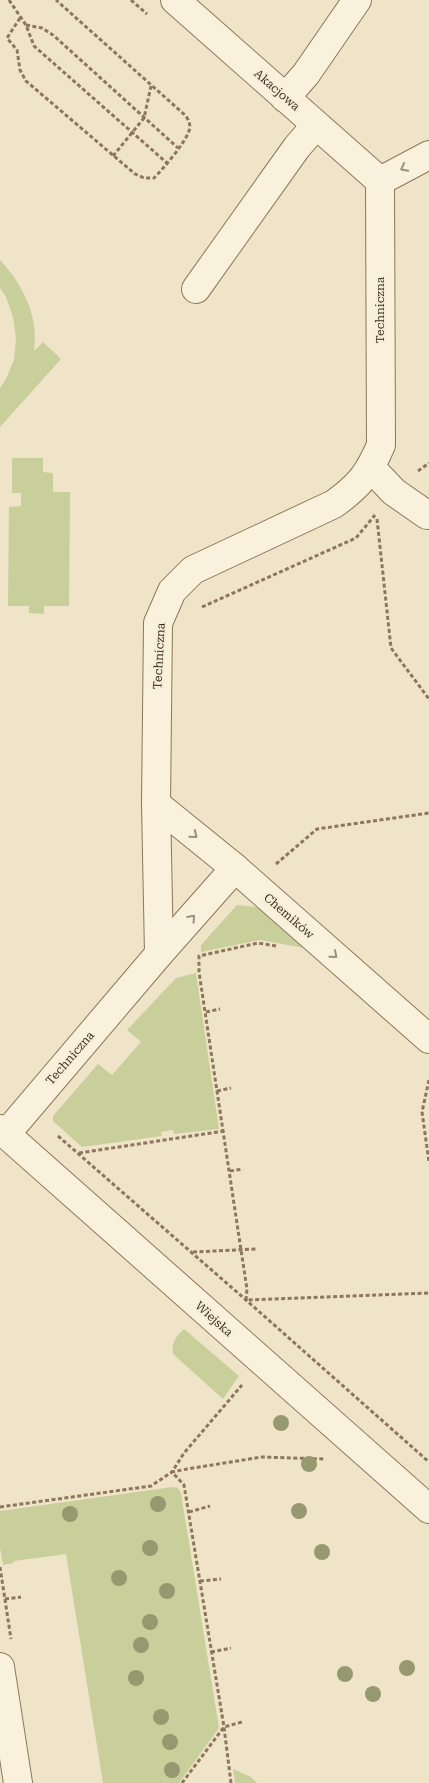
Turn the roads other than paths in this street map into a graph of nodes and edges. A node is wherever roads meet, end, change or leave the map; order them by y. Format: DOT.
graph roads {
  1 [pos="174,0"];
  2 [pos="356,0"];
  3 [pos="286,98"];
  4 [pos="316,125"];
  5 [pos="429,155"];
  6 [pos="380,181"];
  7 [pos="196,289"];
  8 [pos="371,468"];
  9 [pos="427,515"];
  10 [pos="156,804"];
  11 [pos="236,868"];
  12 [pos="159,954"];
  13 [pos="429,1039"];
  14 [pos="3,1131"];
  15 [pos="429,1509"];
  16 [pos="0,1667"];
  17 [pos="18,1783"];
  1 -- 3 [label="street, Akacjowa"];
  2 -- 3 [label="street"];
  3 -- 4 [label="street, Akacjowa"];
  4 -- 6 [label="street, Akacjowa"];
  4 -- 7 [label="street"];
  5 -- 6 [label="street, one-way"];
  6 -- 8 [label="street, Techniczna"];
  8 -- 9 [label="street"];
  8 -- 10 [label="street, Techniczna"];
  10 -- 11 [label="street, Chemików, one-way"];
  10 -- 12 [label="street, Techniczna"];
  12 -- 11 [label="street, one-way"];
  11 -- 13 [label="street, Chemików, one-way"];
  12 -- 14 [label="street, Techniczna"];
  14 -- 15 [label="street, Wiejska"];
  16 -- 17 [label="street"];
}
